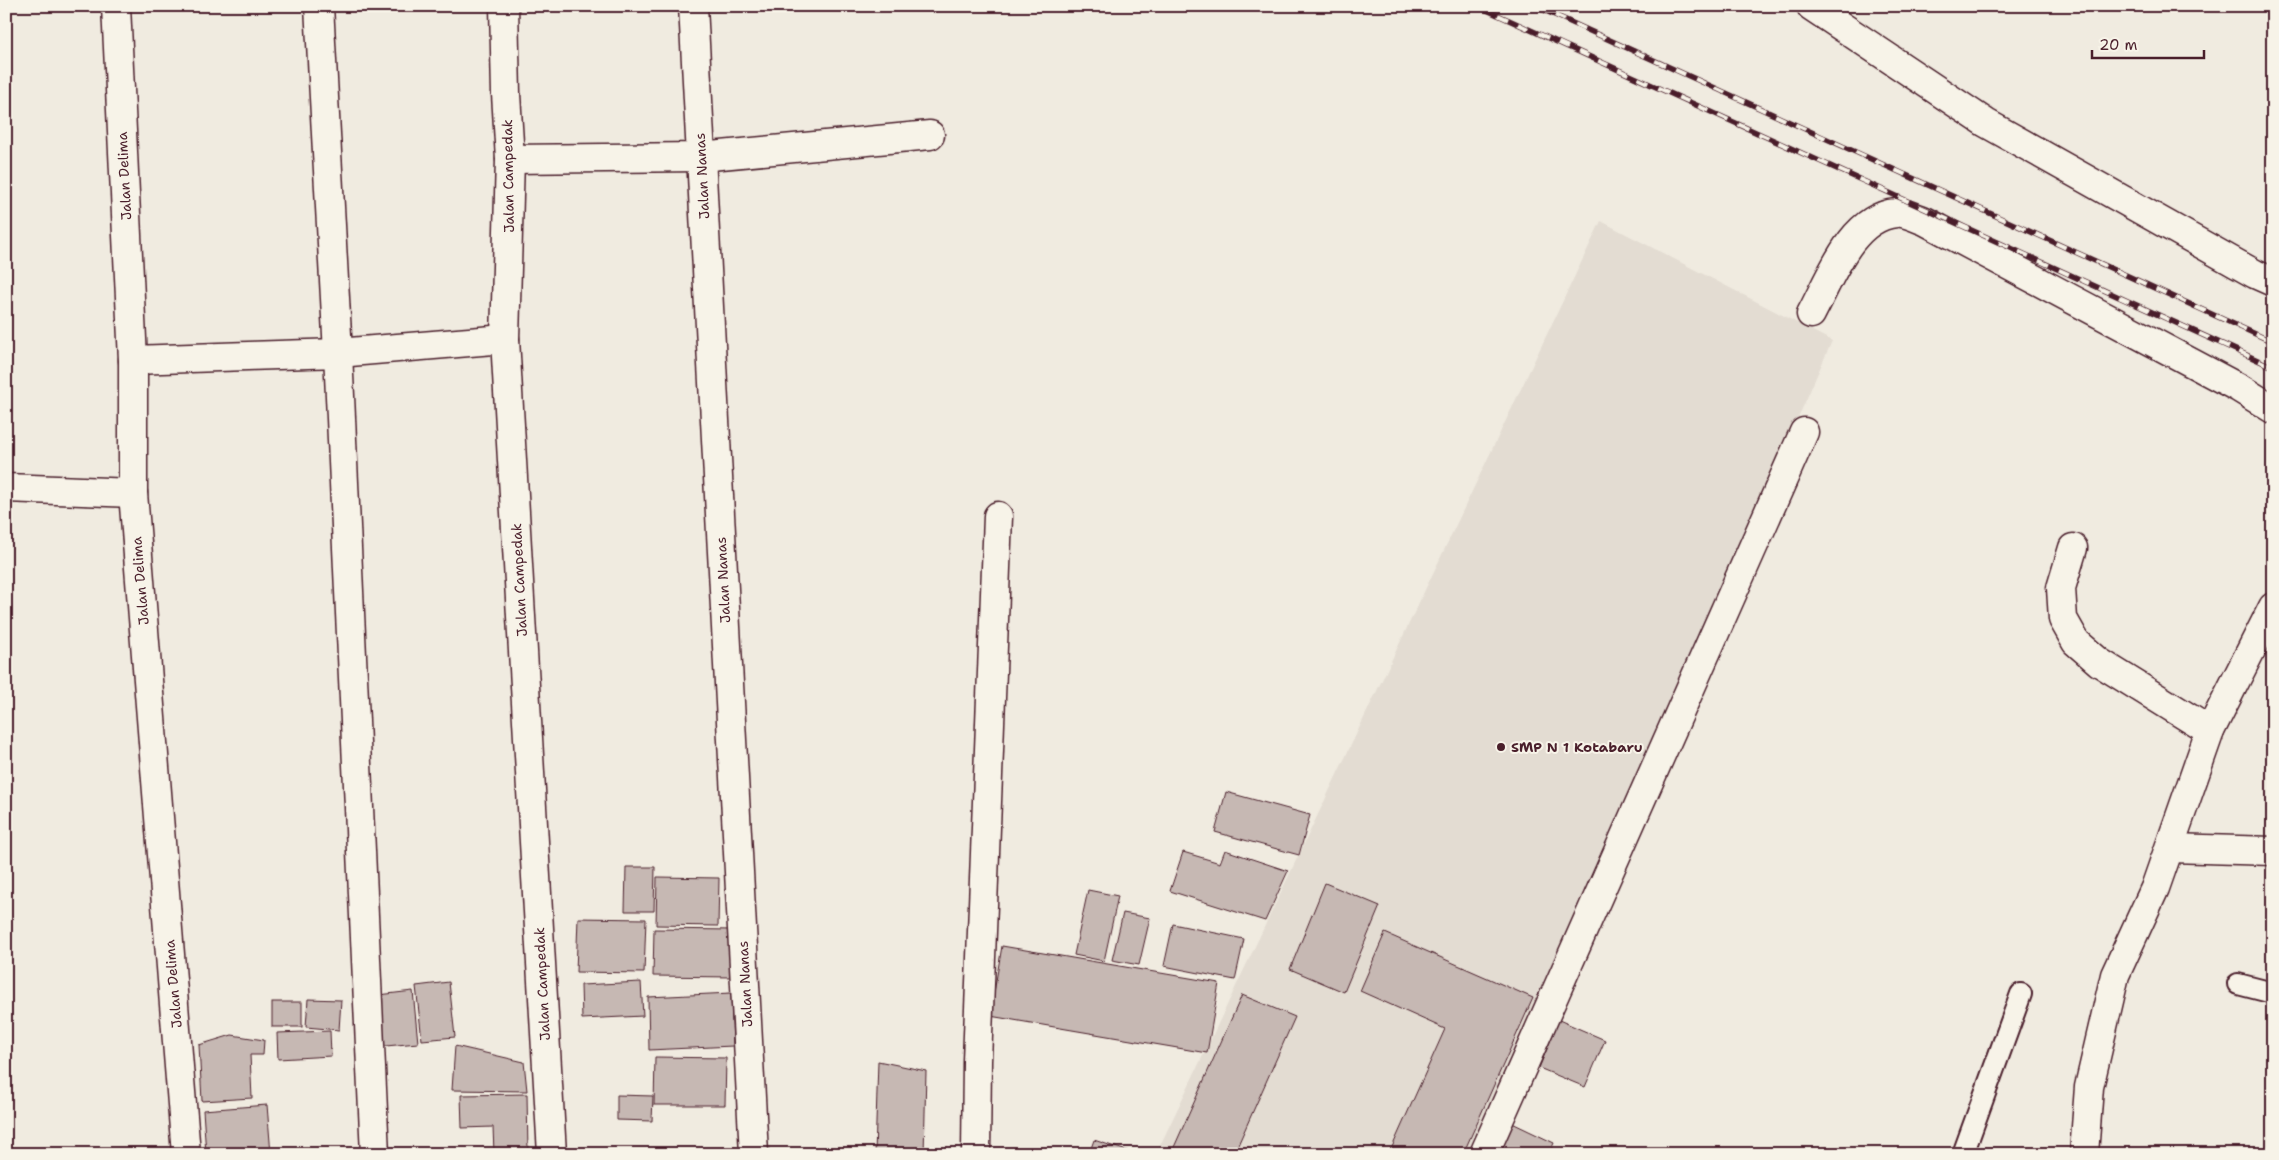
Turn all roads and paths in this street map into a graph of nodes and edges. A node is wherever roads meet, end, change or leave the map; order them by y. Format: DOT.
graph roads {
  1 [pos="116,6"];
  2 [pos="319,6"];
  3 [pos="504,6"];
  4 [pos="694,6"];
  5 [pos="1820,9"];
  6 [pos="930,135"];
  7 [pos="700,156"];
  8 [pos="510,159"];
  9 [pos="2273,282"];
  10 [pos="1811,314"];
  11 [pos="506,339"];
  12 [pos="338,353"];
  13 [pos="133,360"];
  14 [pos="2273,409"];
  15 [pos="1804,432"];
  16 [pos="6,488"];
  17 [pos="133,493"];
  18 [pos="998,516"];
  19 [pos="2073,548"];
  20 [pos="2273,607"];
  21 [pos="2210,731"];
  22 [pos="2170,848"];
  23 [pos="2273,851"];
  24 [pos="2238,984"];
  25 [pos="2273,992"];
  26 [pos="2021,994"];
  27 [pos="186,1154"];
  28 [pos="375,1154"];
  29 [pos="552,1154"];
  30 [pos="754,1154"];
  31 [pos="976,1154"];
  32 [pos="1484,1154"];
  33 [pos="1963,1154"];
  34 [pos="2084,1154"];
  1 -- 13 [label="street, Jalan Delima"];
  2 -- 12 [label="street"];
  3 -- 8 [label="street, Jalan Campedak"];
  4 -- 7 [label="street, Jalan Nanas"];
  5 -- 9 [label="street"];
  6 -- 7 [label="street"];
  7 -- 8 [label="street"];
  7 -- 30 [label="street, Jalan Nanas"];
  8 -- 11 [label="street, Jalan Campedak"];
  10 -- 14 [label="street"];
  11 -- 12 [label="street"];
  11 -- 29 [label="street, Jalan Campedak"];
  12 -- 13 [label="street"];
  12 -- 28 [label="street"];
  13 -- 17 [label="street, Jalan Delima"];
  15 -- 32 [label="street"];
  16 -- 17 [label="street"];
  17 -- 27 [label="street, Jalan Delima"];
  18 -- 31 [label="street"];
  19 -- 21 [label="street"];
  20 -- 21 [label="street"];
  21 -- 22 [label="street"];
  22 -- 23 [label="street"];
  22 -- 34 [label="street"];
  24 -- 25 [label="lane"];
  26 -- 33 [label="lane"];
}
